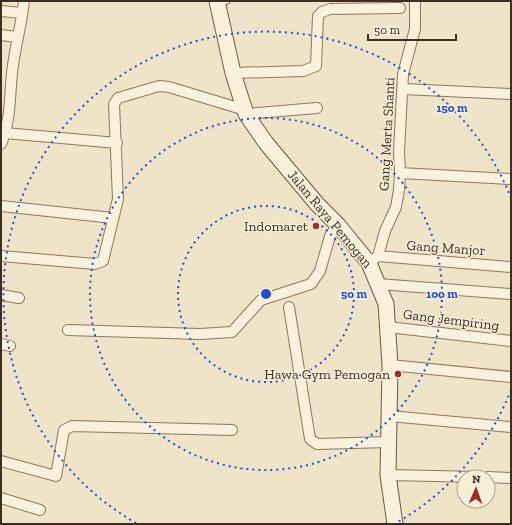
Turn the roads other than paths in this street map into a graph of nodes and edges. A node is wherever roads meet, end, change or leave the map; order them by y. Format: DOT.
graph roads {
  1 [pos="24,1"];
  2 [pos="415,1"];
  3 [pos="220,2"];
  4 [pos="400,8"];
  5 [pos="1,11"];
  6 [pos="22,13"];
  7 [pos="1,35"];
  8 [pos="17,37"];
  9 [pos="233,73"];
  10 [pos="403,89"];
  11 [pos="511,94"];
  12 [pos="5,107"];
  13 [pos="317,108"];
  14 [pos="245,112"];
  15 [pos="5,133"];
  16 [pos="117,142"];
  17 [pos="1,144"];
  18 [pos="400,173"];
  19 [pos="511,179"];
  20 [pos="1,206"];
  21 [pos="113,218"];
  22 [pos="338,225"];
  23 [pos="1,256"];
  24 [pos="374,259"];
  25 [pos="511,267"];
  26 [pos="378,284"];
  27 [pos="511,294"];
  28 [pos="1,295"];
  29 [pos="18,298"];
  30 [pos="289,307"];
  31 [pos="388,327"];
  32 [pos="68,330"];
  33 [pos="511,341"];
  34 [pos="390,365"];
  35 [pos="511,377"];
  36 [pos="389,416"];
  37 [pos="511,427"];
  38 [pos="232,430"];
  39 [pos="388,442"];
  40 [pos="1,461"];
  41 [pos="388,475"];
  42 [pos="456,476"];
  43 [pos="496,477"];
  44 [pos="511,478"];
  45 [pos="1,498"];
  46 [pos="40,510"];
  47 [pos="395,524"];
  1 -- 6 [label="street"];
  2 -- 10 [label="street, Gang Merta Shanti"];
  3 -- 9 [label="street, Jalan Raya Pemogan"];
  4 -- 9 [label="street"];
  5 -- 6 [label="street"];
  6 -- 8 [label="street"];
  7 -- 8 [label="street"];
  8 -- 12 [label="street"];
  9 -- 14 [label="street, Jalan Raya Pemogan"];
  10 -- 11 [label="street"];
  10 -- 18 [label="street, Gang Merta Shanti"];
  12 -- 15 [label="street"];
  13 -- 14 [label="street"];
  14 -- 16 [label="street"];
  14 -- 22 [label="street, Jalan Raya Pemogan"];
  15 -- 16 [label="street"];
  15 -- 17 [label="street"];
  16 -- 21 [label="street"];
  18 -- 19 [label="street"];
  18 -- 24 [label="street, Gang Merta Shanti"];
  20 -- 21 [label="street"];
  21 -- 23 [label="street"];
  22 -- 24 [label="street, Jalan Raya Pemogan"];
  22 -- 32 [label="street"];
  24 -- 25 [label="street, Gang Manjor"];
  24 -- 26 [label="street, Jalan Raya Pemogan"];
  26 -- 27 [label="street"];
  26 -- 31 [label="street, Jalan Raya Pemogan"];
  28 -- 29 [label="street"];
  30 -- 39 [label="street"];
  31 -- 33 [label="street, Gang Jempiring"];
  31 -- 34 [label="street, Jalan Raya Pemogan"];
  34 -- 35 [label="street"];
  34 -- 36 [label="street, Jalan Raya Pemogan"];
  36 -- 37 [label="street"];
  36 -- 39 [label="street, Jalan Raya Pemogan"];
  38 -- 40 [label="street"];
  39 -- 41 [label="street, Jalan Raya Pemogan"];
  41 -- 42 [label="street"];
  41 -- 47 [label="street, Jalan Raya Pemogan"];
  43 -- 44 [label="street"];
  45 -- 46 [label="street"];
}
